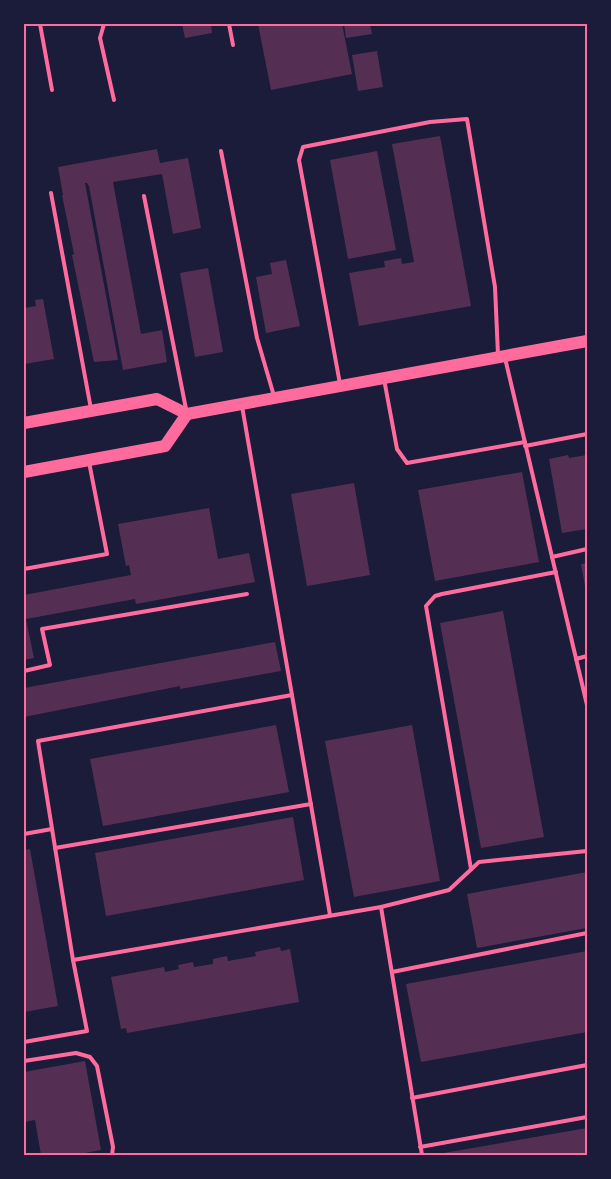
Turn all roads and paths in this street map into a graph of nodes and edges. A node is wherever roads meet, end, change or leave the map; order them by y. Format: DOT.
graph roads {
  1 [pos="40,24"];
  2 [pos="104,24"];
  3 [pos="230,24"];
  4 [pos="233,45"];
  5 [pos="52,90"];
  6 [pos="114,100"];
  7 [pos="221,151"];
  8 [pos="51,193"];
  9 [pos="144,196"];
  10 [pos="587,341"];
  11 [pos="501,357"];
  12 [pos="384,378"];
  13 [pos="340,386"];
  14 [pos="274,398"];
  15 [pos="242,404"];
  16 [pos="92,411"];
  17 [pos="187,414"];
  18 [pos="24,423"];
  19 [pos="587,434"];
  20 [pos="525,444"];
  21 [pos="89,460"];
  22 [pos="24,472"];
  23 [pos="587,550"];
  24 [pos="552,557"];
  25 [pos="24,569"];
  26 [pos="556,572"];
  27 [pos="247,594"];
  28 [pos="587,656"];
  29 [pos="576,659"];
  30 [pos="24,671"];
  31 [pos="292,695"];
  32 [pos="587,705"];
  33 [pos="311,804"];
  34 [pos="52,829"];
  35 [pos="24,834"];
  36 [pos="55,848"];
  37 [pos="587,851"];
  38 [pos="471,869"];
  39 [pos="381,907"];
  40 [pos="330,916"];
  41 [pos="587,933"];
  42 [pos="73,960"];
  43 [pos="392,972"];
  44 [pos="24,1042"];
  45 [pos="24,1061"];
  46 [pos="587,1065"];
  47 [pos="412,1098"];
  48 [pos="587,1117"];
  49 [pos="420,1147"];
  50 [pos="112,1155"];
  51 [pos="422,1155"];
  1 -- 5 [label="lane"];
  2 -- 6 [label="lane"];
  3 -- 4 [label="lane"];
  7 -- 14 [label="lane"];
  8 -- 16 [label="lane"];
  9 -- 17 [label="lane"];
  10 -- 11 [label="main road"];
  11 -- 12 [label="main road"];
  11 -- 13 [label="lane"];
  11 -- 20 [label="lane"];
  12 -- 13 [label="main road"];
  12 -- 20 [label="lane"];
  13 -- 14 [label="main road"];
  14 -- 15 [label="main road"];
  15 -- 17 [label="main road"];
  15 -- 31 [label="lane"];
  16 -- 17 [label="main road"];
  16 -- 18 [label="main road"];
  17 -- 21 [label="main road"];
  19 -- 20 [label="lane"];
  20 -- 24 [label="lane"];
  21 -- 22 [label="main road"];
  21 -- 25 [label="lane"];
  23 -- 24 [label="lane"];
  24 -- 26 [label="lane"];
  26 -- 29 [label="lane"];
  26 -- 38 [label="lane"];
  27 -- 30 [label="lane"];
  28 -- 29 [label="lane"];
  29 -- 32 [label="lane"];
  31 -- 33 [label="lane"];
  31 -- 34 [label="lane"];
  33 -- 36 [label="lane"];
  33 -- 40 [label="lane"];
  34 -- 35 [label="lane"];
  34 -- 36 [label="lane"];
  36 -- 42 [label="lane"];
  37 -- 38 [label="lane"];
  38 -- 39 [label="lane"];
  39 -- 40 [label="lane"];
  39 -- 43 [label="lane"];
  40 -- 42 [label="lane"];
  41 -- 43 [label="lane"];
  42 -- 44 [label="lane"];
  43 -- 47 [label="lane"];
  45 -- 50 [label="lane"];
  46 -- 47 [label="lane"];
  47 -- 49 [label="lane"];
  48 -- 49 [label="lane"];
  49 -- 51 [label="lane"];
}
